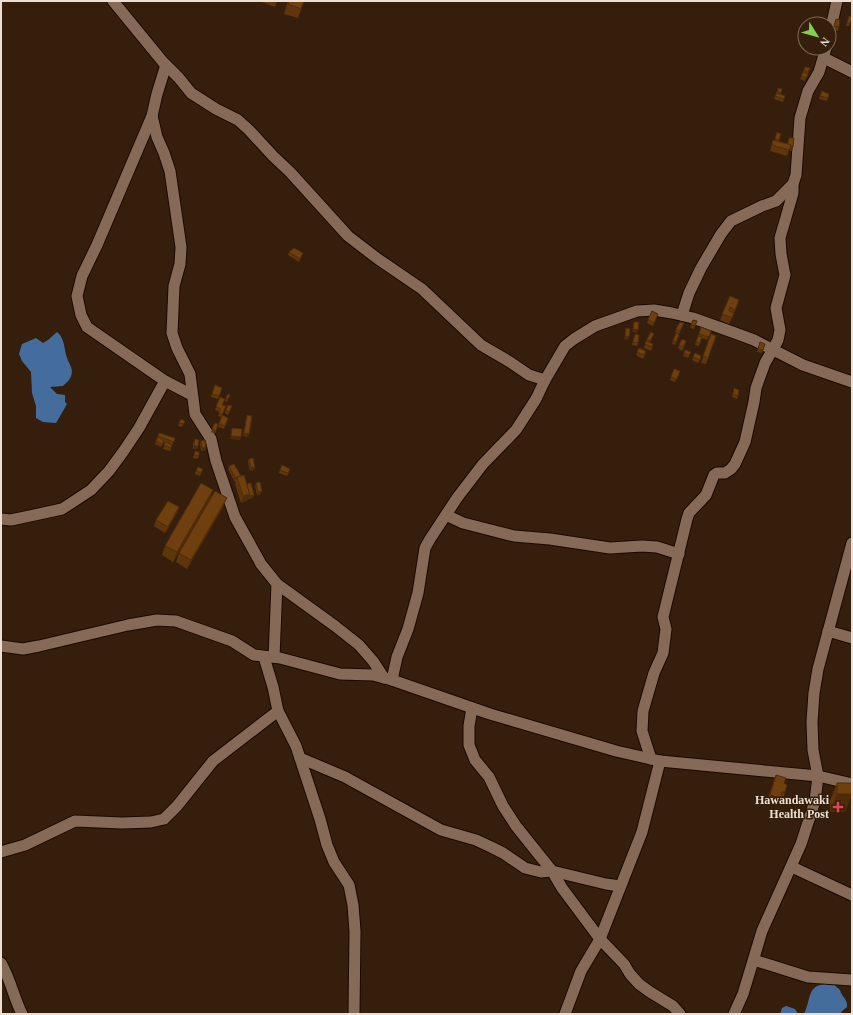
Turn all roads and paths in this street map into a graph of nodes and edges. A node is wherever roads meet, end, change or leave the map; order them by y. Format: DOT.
graph roads {
  1 [pos="113,1"];
  2 [pos="837,1"];
  3 [pos="834,16"];
  4 [pos="824,56"];
  5 [pos="829,56"];
  6 [pos="166,65"];
  7 [pos="852,72"];
  8 [pos="152,116"];
  9 [pos="793,184"];
  10 [pos="682,315"];
  11 [pos="773,349"];
  12 [pos="545,380"];
  13 [pos="166,381"];
  14 [pos="852,382"];
  15 [pos="192,395"];
  16 [pos="446,515"];
  17 [pos="1,519"];
  18 [pos="852,543"];
  19 [pos="679,554"];
  20 [pos="277,584"];
  21 [pos="828,631"];
  22 [pos="852,638"];
  23 [pos="1,646"];
  24 [pos="269,657"];
  25 [pos="388,679"];
  26 [pos="472,708"];
  27 [pos="278,711"];
  28 [pos="300,758"];
  29 [pos="655,760"];
  30 [pos="818,776"];
  31 [pos="852,784"];
  32 [pos="1,852"];
  33 [pos="792,867"];
  34 [pos="552,871"];
  35 [pos="620,886"];
  36 [pos="852,894"];
  37 [pos="600,939"];
  38 [pos="754,960"];
  39 [pos="1,963"];
  40 [pos="852,980"];
  41 [pos="22,1014"];
  42 [pos="354,1014"];
  43 [pos="564,1014"];
  44 [pos="680,1014"];
  45 [pos="734,1014"];
  1 -- 6 [label="street"];
  2 -- 3 [label="street"];
  4 -- 9 [label="street"];
  5 -- 7 [label="street"];
  6 -- 8 [label="street"];
  6 -- 12 [label="street"];
  8 -- 13 [label="street"];
  8 -- 15 [label="street"];
  9 -- 10 [label="street"];
  9 -- 11 [label="street"];
  10 -- 11 [label="street"];
  10 -- 12 [label="street"];
  11 -- 14 [label="street"];
  11 -- 19 [label="street"];
  12 -- 16 [label="street"];
  13 -- 15 [label="street"];
  13 -- 17 [label="street"];
  15 -- 20 [label="street"];
  16 -- 19 [label="street"];
  16 -- 25 [label="street"];
  18 -- 21 [label="street"];
  19 -- 29 [label="street"];
  20 -- 24 [label="street"];
  20 -- 25 [label="street"];
  21 -- 22 [label="street"];
  21 -- 30 [label="street"];
  23 -- 24 [label="street"];
  24 -- 25 [label="street"];
  24 -- 27 [label="street"];
  25 -- 26 [label="street"];
  26 -- 29 [label="street"];
  26 -- 34 [label="street"];
  27 -- 28 [label="street"];
  27 -- 32 [label="street"];
  28 -- 34 [label="street"];
  28 -- 42 [label="street"];
  29 -- 30 [label="street"];
  29 -- 35 [label="street"];
  30 -- 31 [label="street"];
  30 -- 33 [label="street"];
  33 -- 36 [label="street"];
  33 -- 38 [label="street"];
  34 -- 35 [label="street"];
  34 -- 37 [label="street"];
  35 -- 37 [label="street"];
  37 -- 43 [label="street"];
  37 -- 44 [label="street"];
  38 -- 40 [label="street"];
  38 -- 45 [label="street"];
  39 -- 41 [label="street"];
}
